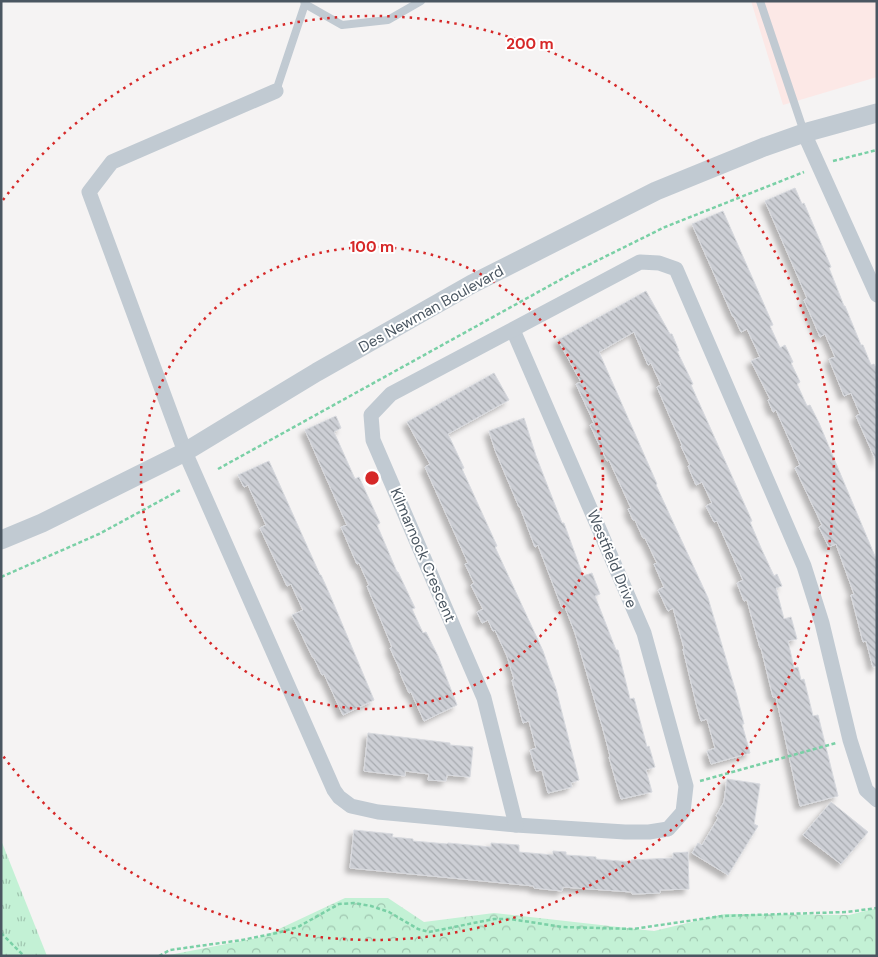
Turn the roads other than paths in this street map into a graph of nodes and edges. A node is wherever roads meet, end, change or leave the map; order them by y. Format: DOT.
graph roads {
  1 [pos="421,1"];
  2 [pos="760,1"];
  3 [pos="304,2"];
  4 [pos="276,91"];
  5 [pos="877,112"];
  6 [pos="804,133"];
  7 [pos="875,288"];
  8 [pos="513,330"];
  9 [pos="185,452"];
  10 [pos="1,540"];
  11 [pos="877,800"];
  12 [pos="516,825"];
  1 -- 3 [label="lane"];
  2 -- 6 [label="lane"];
  3 -- 4 [label="lane"];
  4 -- 9 [label="street, Westfield Drive"];
  5 -- 6 [label="street, Des Newman Boulevard"];
  6 -- 7 [label="street"];
  6 -- 9 [label="street, Des Newman Boulevard"];
  8 -- 11 [label="street"];
  8 -- 12 [label="street, Kilmarnock Crescent"];
  8 -- 12 [label="street, Westfield Drive"];
  9 -- 10 [label="street, Des Newman Boulevard"];
  9 -- 12 [label="street, Westfield Drive"];
}
